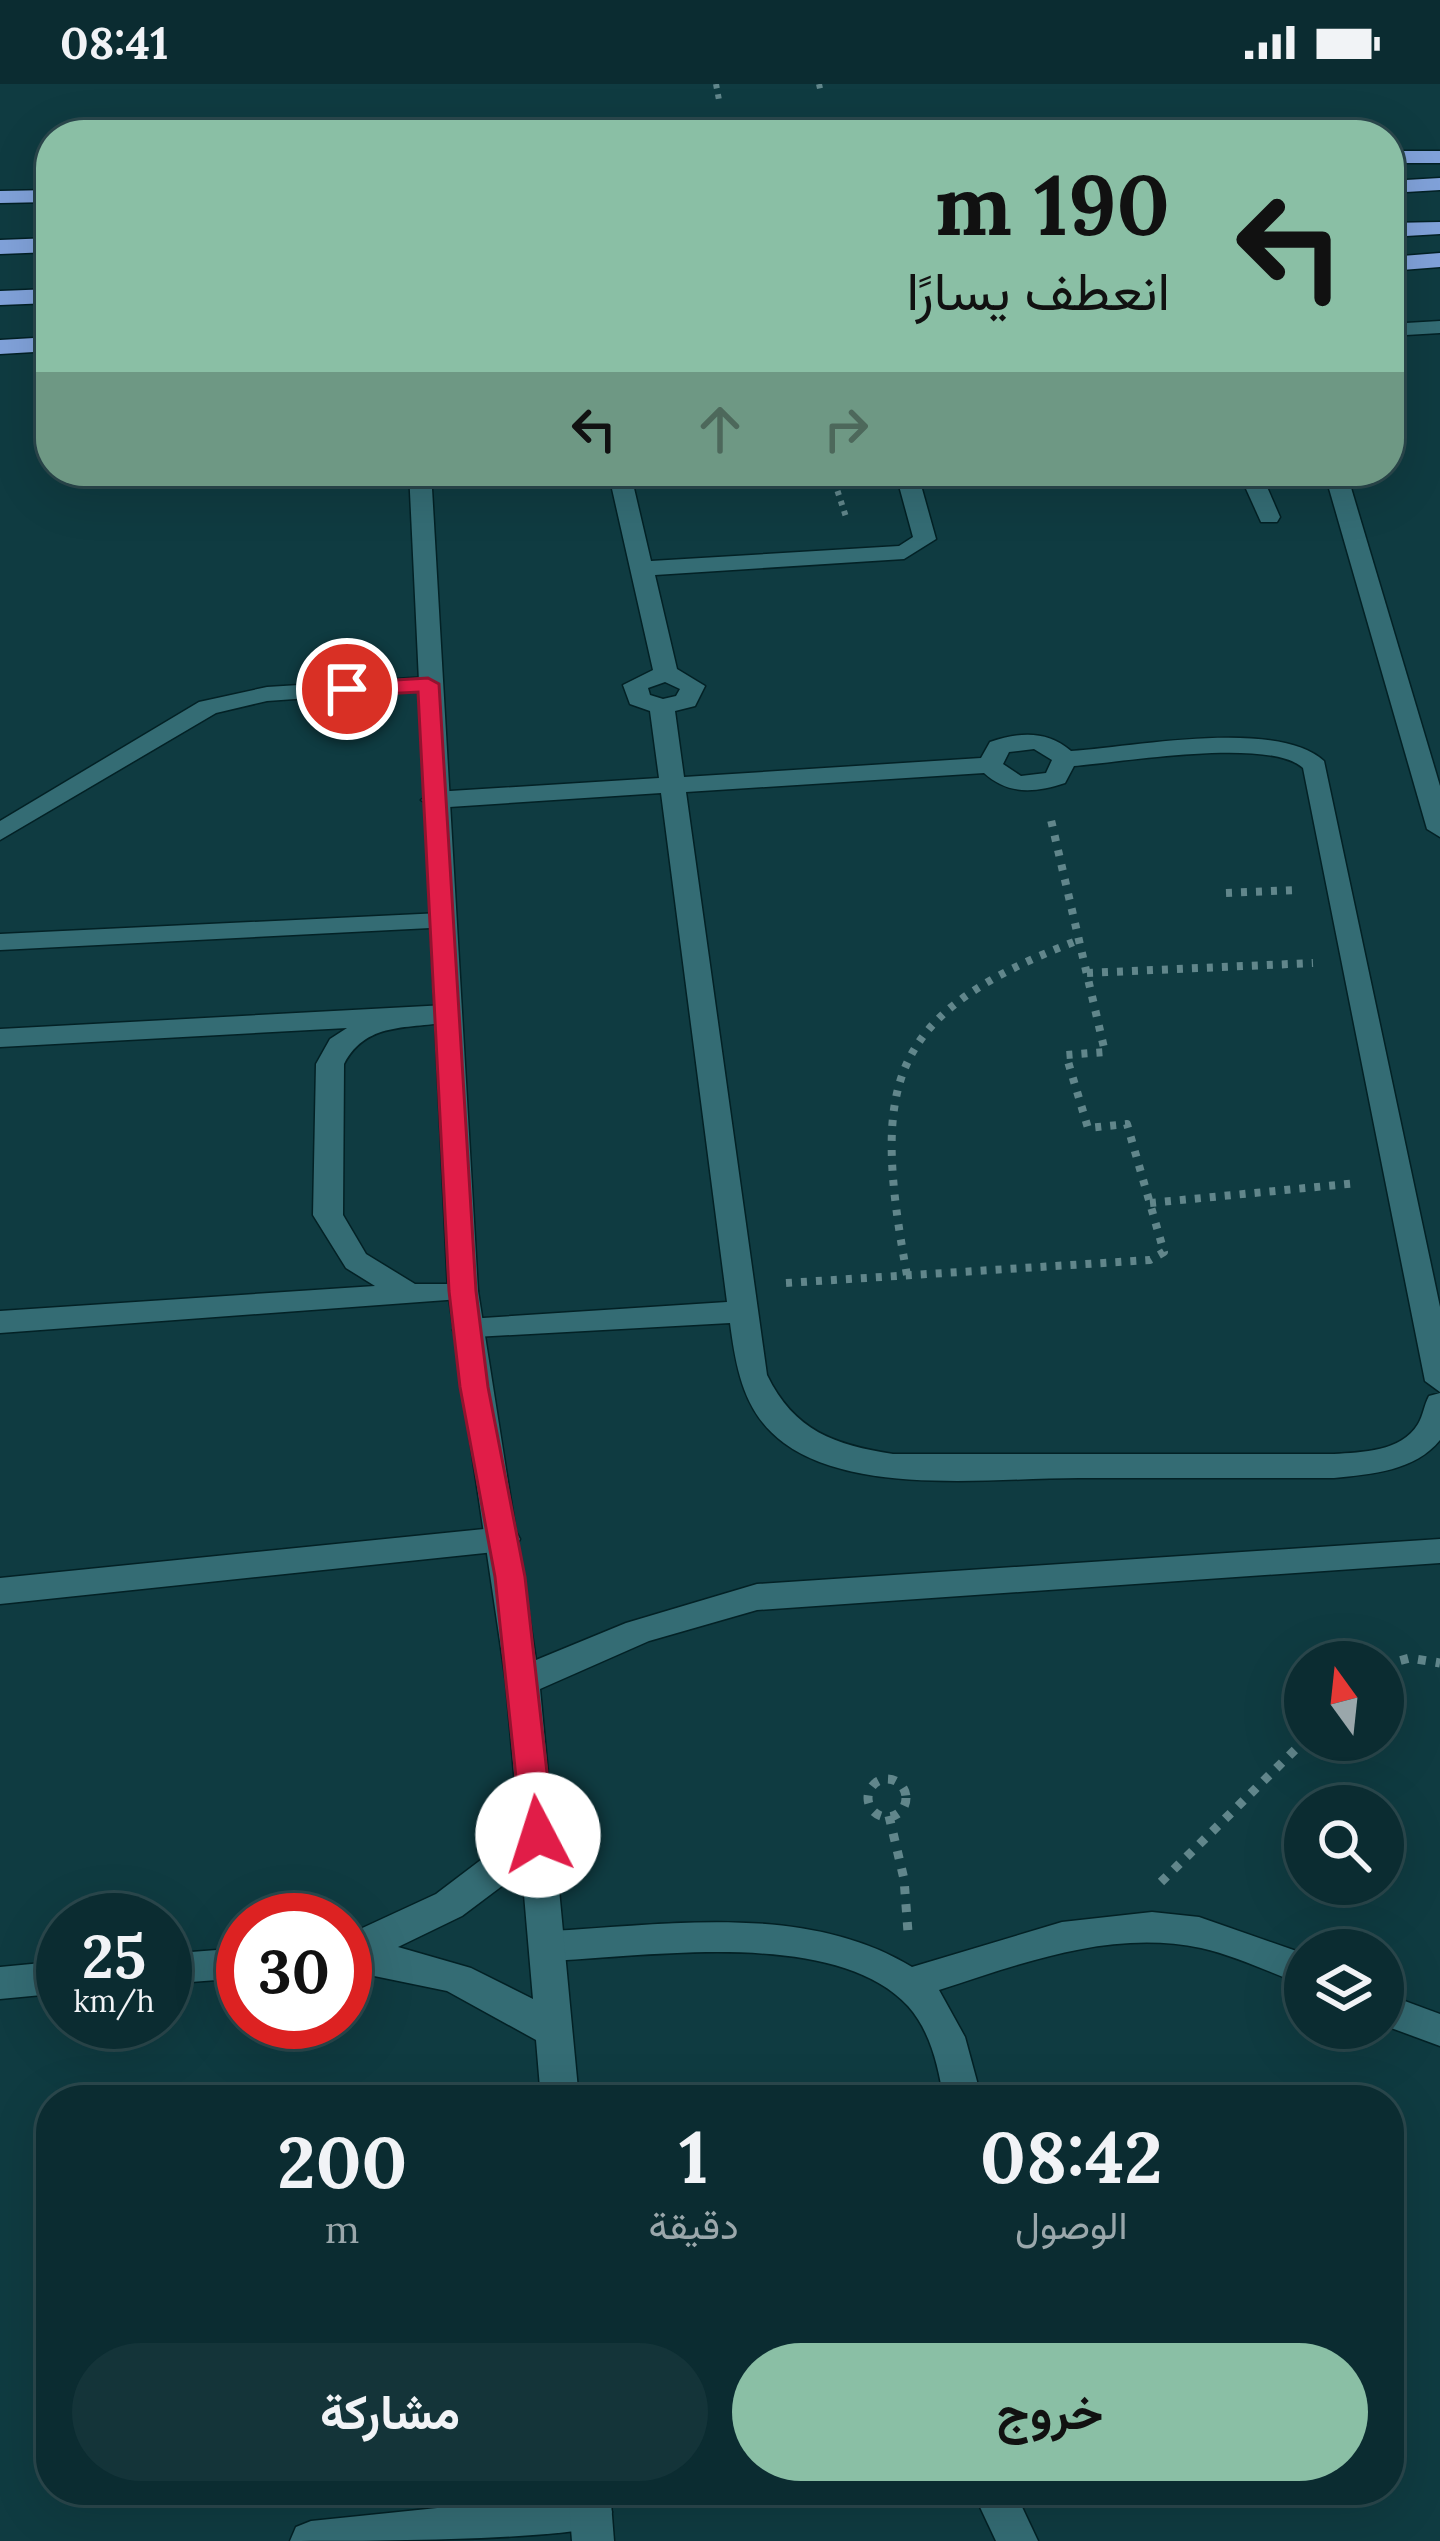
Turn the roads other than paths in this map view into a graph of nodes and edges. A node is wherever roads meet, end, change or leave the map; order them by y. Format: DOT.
graph roads {
  1 [pos="1404,157"];
  2 [pos="1440,158"];
  3 [pos="1440,184"];
  4 [pos="1404,186"];
  5 [pos="36,196"];
  6 [pos="0,197"];
  7 [pos="1440,228"];
  8 [pos="1404,229"];
  9 [pos="36,246"];
  10 [pos="0,247"];
  11 [pos="1440,260"];
  12 [pos="1404,263"];
  13 [pos="36,297"];
  14 [pos="0,298"];
  15 [pos="1440,327"];
  16 [pos="1404,329"];
  17 [pos="36,345"];
  18 [pos="0,347"];
  19 [pos="421,486"];
  20 [pos="622,486"];
  21 [pos="909,486"];
  22 [pos="1255,486"];
  23 [pos="1339,486"];
  24 [pos="1269,518"];
  25 [pos="641,568"];
  26 [pos="428,684"];
  27 [pos="1065,759"];
  28 [pos="990,765"];
  29 [pos="672,784"];
  30 [pos="434,800"];
  31 [pos="1440,830"];
  32 [pos="0,832"];
  33 [pos="441,921"];
  34 [pos="0,942"];
  35 [pos="446,1014"];
  36 [pos="384,1018"];
  37 [pos="0,1038"];
  38 [pos="463,1291"];
  39 [pos="410,1294"];
  40 [pos="742,1299"];
  41 [pos="0,1322"];
  42 [pos="468,1330"];
  43 [pos="1440,1382"];
  44 [pos="1440,1403"];
  45 [pos="504,1539"];
  46 [pos="1440,1551"];
  47 [pos="0,1591"];
  48 [pos="523,1682"];
  49 [pos="538,1835"];
  50 [pos="372,1942"];
  51 [pos="549,1946"];
  52 [pos="372,1957"];
  53 [pos="1284,1959"];
  54 [pos="36,1980"];
  55 [pos="0,1982"];
  56 [pos="909,1984"];
  57 [pos="1404,2016"];
  58 [pos="1440,2030"];
  59 [pos="554,2032"];
  60 [pos="559,2085"];
  61 [pos="959,2085"];
  62 [pos="1000,2505"];
  63 [pos="591,2514"];
  64 [pos="311,2541"];
  65 [pos="1017,2541"];
  1 -- 2 [label="highway"];
  3 -- 4 [label="highway"];
  5 -- 6 [label="highway"];
  7 -- 8 [label="highway"];
  9 -- 10 [label="highway"];
  11 -- 12 [label="highway"];
  13 -- 14 [label="highway"];
  15 -- 16 [label="street"];
  17 -- 18 [label="highway"];
  19 -- 26 [label="street"];
  20 -- 25 [label="street"];
  21 -- 25 [label="street"];
  22 -- 24 [label="street"];
  23 -- 31 [label="street"];
  25 -- 29 [label="street"];
  26 -- 30 [label="street"];
  26 -- 32 [label="street"];
  27 -- 28 [label="street"];
  27 -- 28 [label="street"];
  27 -- 43 [label="street"];
  28 -- 29 [label="street"];
  29 -- 30 [label="street"];
  29 -- 40 [label="street"];
  30 -- 33 [label="street"];
  33 -- 34 [label="street"];
  33 -- 35 [label="street"];
  35 -- 36 [label="street"];
  35 -- 38 [label="street"];
  36 -- 37 [label="street"];
  36 -- 39 [label="street"];
  38 -- 39 [label="street"];
  38 -- 42 [label="street"];
  39 -- 41 [label="street"];
  40 -- 42 [label="street"];
  40 -- 44 [label="street"];
  42 -- 45 [label="street"];
  45 -- 47 [label="street"];
  45 -- 48 [label="street"];
  46 -- 48 [label="street"];
  48 -- 49 [label="street"];
  49 -- 50 [label="street"];
  49 -- 51 [label="street"];
  51 -- 56 [label="street"];
  51 -- 59 [label="street"];
  52 -- 59 [label="street"];
  53 -- 56 [label="street"];
  54 -- 55 [label="street"];
  56 -- 61 [label="street"];
  57 -- 58 [label="street"];
  59 -- 60 [label="street"];
  62 -- 65 [label="street"];
  63 -- 64 [label="street"];
}
